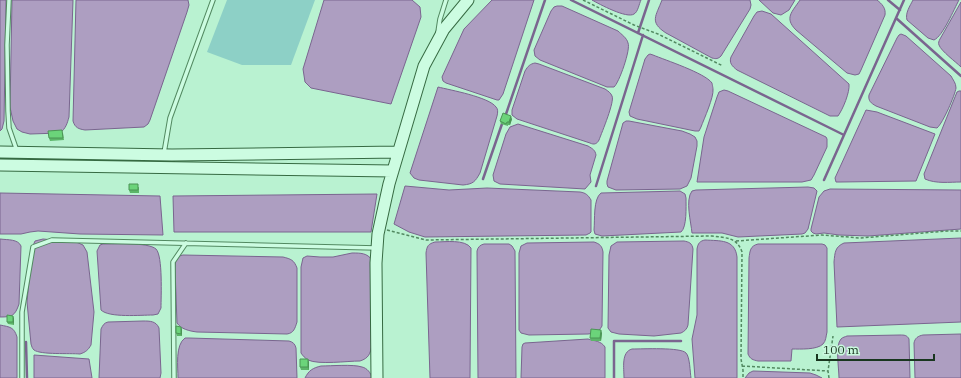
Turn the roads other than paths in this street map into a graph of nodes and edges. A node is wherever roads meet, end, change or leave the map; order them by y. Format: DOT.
graph roads {
  1 [pos="9,0"];
  2 [pos="213,0"];
  3 [pos="446,0"];
  4 [pos="468,0"];
  5 [pos="436,44"];
  6 [pos="0,152"];
  7 [pos="18,152"];
  8 [pos="398,152"];
  9 [pos="163,155"];
  10 [pos="0,165"];
  11 [pos="393,171"];
  12 [pos="186,243"];
  13 [pos="377,248"];
  14 [pos="22,378"];
  15 [pos="174,378"];
  16 [pos="377,378"];
  1 -- 7 [label="lane"];
  2 -- 9 [label="lane"];
  3 -- 5 [label="lane"];
  4 -- 5 [label="main road"];
  5 -- 8 [label="main road"];
  6 -- 7 [label="main road"];
  7 -- 9 [label="main road"];
  8 -- 9 [label="main road"];
  8 -- 11 [label="main road"];
  10 -- 11 [label="main road"];
  11 -- 13 [label="main road"];
  12 -- 13 [label="lane"];
  12 -- 14 [label="lane"];
  12 -- 15 [label="lane"];
  13 -- 16 [label="main road"];
}
